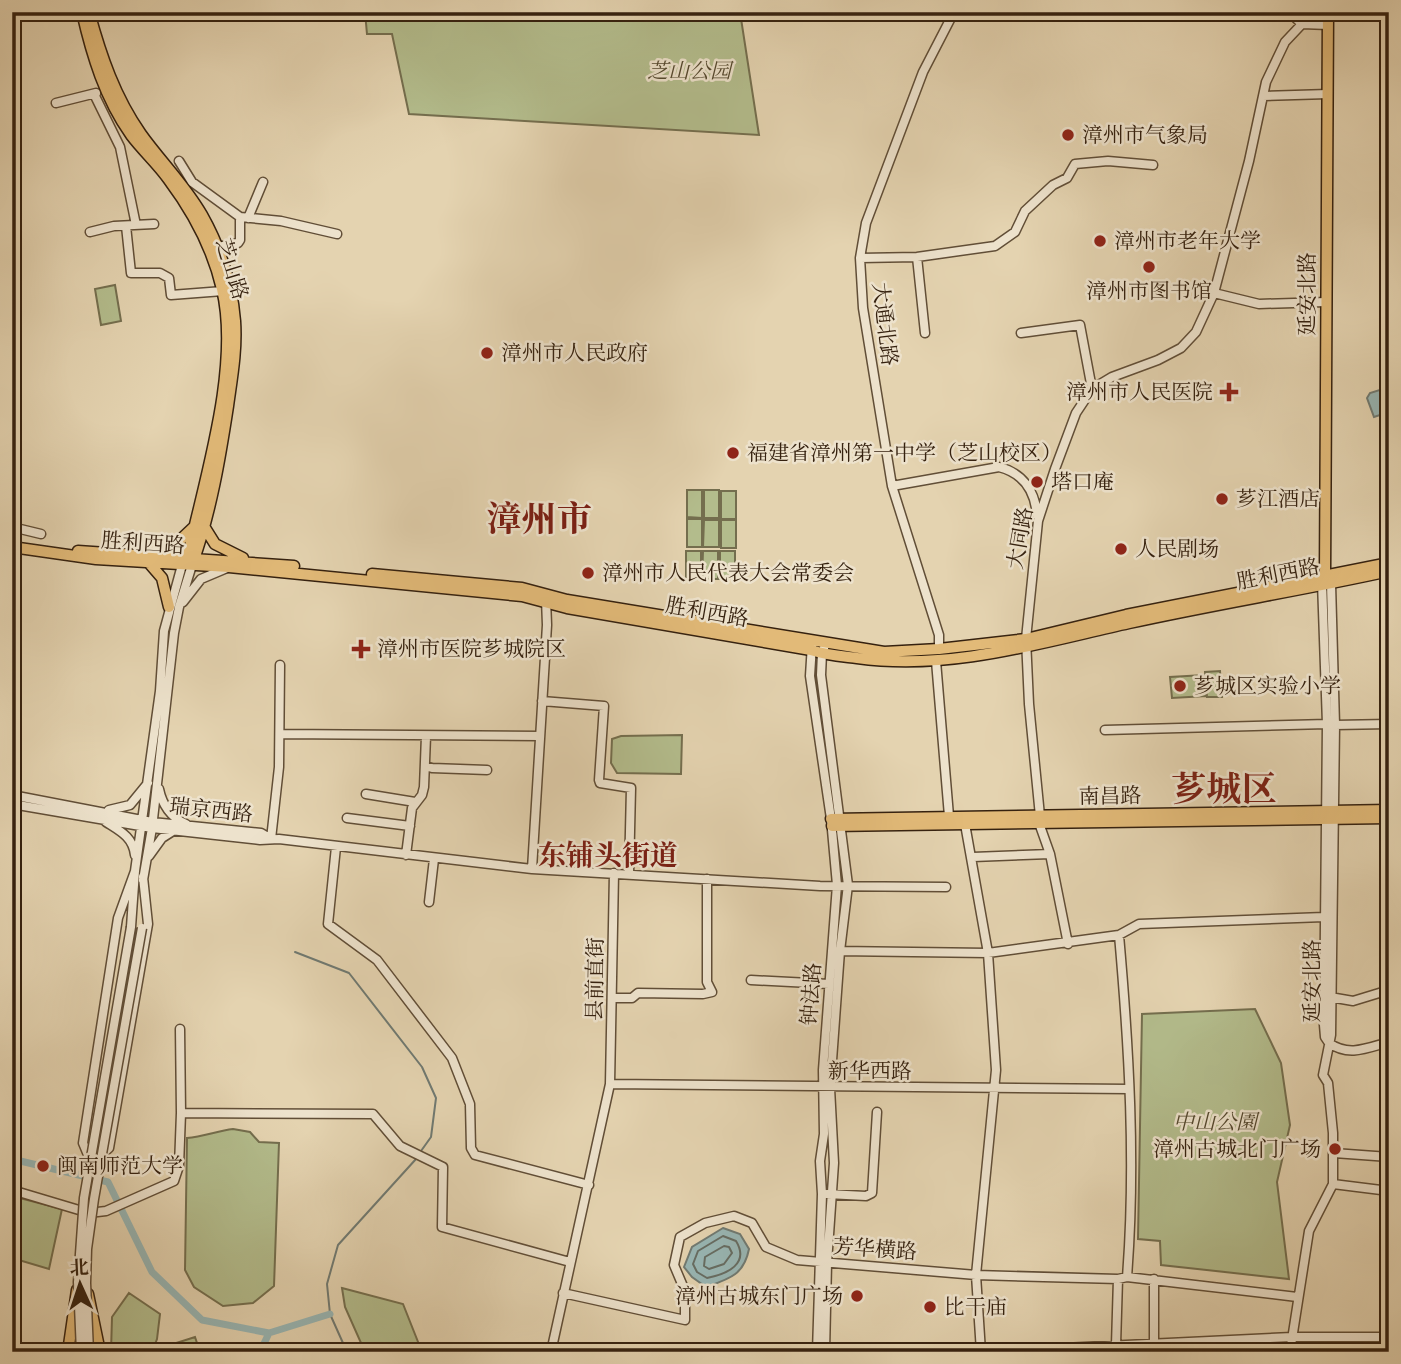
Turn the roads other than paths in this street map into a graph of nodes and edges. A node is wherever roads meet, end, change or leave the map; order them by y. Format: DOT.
graph roads {
  1 [pos="82,12"];
  2 [pos="89,12"];
  3 [pos="954,12"];
  4 [pos="1289,12"];
  5 [pos="1328,12"];
  6 [pos="1302,24"];
  7 [pos="1328,25"];
  8 [pos="106,91"];
  9 [pos="94,94"];
  10 [pos="1328,94"];
  11 [pos="1263,96"];
  12 [pos="56,103"];
  13 [pos="179,161"];
  14 [pos="1153,165"];
  15 [pos="262,182"];
  16 [pos="244,218"];
  17 [pos="154,224"];
  18 [pos="136,225"];
  19 [pos="126,226"];
  20 [pos="90,232"];
  21 [pos="337,234"];
  22 [pos="218,247"];
  23 [pos="917,257"];
  24 [pos="860,258"];
  25 [pos="223,291"];
  26 [pos="1214,293"];
  27 [pos="1326,302"];
  28 [pos="925,333"];
  29 [pos="1021,333"];
  30 [pos="1093,389"];
  31 [pos="892,486"];
  32 [pos="1038,521"];
  33 [pos="12,527"];
  34 [pos="200,527"];
  35 [pos="41,534"];
  36 [pos="12,540"];
  37 [pos="12,547"];
  38 [pos="152,559"];
  39 [pos="188,561"];
  40 [pos="253,562"];
  41 [pos="1389,563"];
  42 [pos="229,567"];
  43 [pos="1389,571"];
  44 [pos="1326,582"];
  45 [pos="546,599"];
  46 [pos="174,607"];
  47 [pos="1026,644"];
  48 [pos="812,646"];
  49 [pos="824,648"];
  50 [pos="939,649"];
  51 [pos="936,661"];
  52 [pos="280,665"];
  53 [pos="542,701"];
  54 [pos="1331,724"];
  55 [pos="1389,724"];
  56 [pos="1105,730"];
  57 [pos="280,734"];
  58 [pos="426,736"];
  59 [pos="540,736"];
  60 [pos="425,765"];
  61 [pos="486,770"];
  62 [pos="158,781"];
  63 [pos="148,783"];
  64 [pos="366,794"];
  65 [pos="12,795"];
  66 [pos="415,802"];
  67 [pos="12,804"];
  68 [pos="1389,810"];
  69 [pos="98,811"];
  70 [pos="1329,815"];
  71 [pos="949,816"];
  72 [pos="347,818"];
  73 [pos="1389,818"];
  74 [pos="104,820"];
  75 [pos="1040,820"];
  76 [pos="836,822"];
  77 [pos="148,824"];
  78 [pos="965,824"];
  79 [pos="410,826"];
  80 [pos="191,827"];
  81 [pos="173,831"];
  82 [pos="271,839"];
  83 [pos="336,847"];
  84 [pos="1050,854"];
  85 [pos="407,855"];
  86 [pos="973,857"];
  87 [pos="434,859"];
  88 [pos="139,867"];
  89 [pos="532,869"];
  90 [pos="614,873"];
  91 [pos="629,874"];
  92 [pos="143,877"];
  93 [pos="707,879"];
  94 [pos="837,885"];
  95 [pos="848,885"];
  96 [pos="946,887"];
  97 [pos="429,902"];
  98 [pos="1324,917"];
  99 [pos="1119,935"];
  100 [pos="1068,944"];
  101 [pos="836,951"];
  102 [pos="988,953"];
  103 [pos="751,980"];
  104 [pos="829,984"];
  105 [pos="1389,990"];
  106 [pos="612,998"];
  107 [pos="1330,998"];
  108 [pos="180,1029"];
  109 [pos="1389,1042"];
  110 [pos="1329,1043"];
  111 [pos="610,1084"];
  112 [pos="827,1088"];
  113 [pos="995,1089"];
  114 [pos="1129,1089"];
  115 [pos="877,1112"];
  116 [pos="181,1113"];
  117 [pos="1334,1153"];
  118 [pos="1389,1157"];
  119 [pos="1333,1184"];
  120 [pos="589,1185"];
  121 [pos="12,1190"];
  122 [pos="1389,1191"];
  123 [pos="826,1194"];
  124 [pos="570,1262"];
  125 [pos="823,1263"];
  126 [pos="976,1275"];
  127 [pos="1123,1278"];
  128 [pos="1154,1279"];
  129 [pos="82,1283"];
  130 [pos="563,1293"];
  131 [pos="1297,1297"];
  132 [pos="1292,1337"];
  133 [pos="1389,1337"];
  134 [pos="1116,1345"];
  135 [pos="1154,1348"];
  136 [pos="1074,1349"];
  137 [pos="68,1352"];
  138 [pos="81,1352"];
  139 [pos="89,1352"];
  140 [pos="100,1352"];
  141 [pos="551,1352"];
  142 [pos="817,1352"];
  143 [pos="825,1352"];
  144 [pos="981,1352"];
  145 [pos="1290,1352"];
  1 -- 8 [label="main road, 芝山路"];
  2 -- 22 [label="main road"];
  3 -- 24 [label="street, 大通北路"];
  4 -- 6 [label="street"];
  5 -- 7 [label="main road, 延安北路"];
  6 -- 7 [label="street"];
  6 -- 11 [label="street, 大同路"];
  7 -- 10 [label="main road, 延安北路"];
  8 -- 9 [label="street"];
  8 -- 25 [label="main road, 芝山路"];
  9 -- 12 [label="street"];
  9 -- 18 [label="street"];
  10 -- 11 [label="street"];
  10 -- 27 [label="main road, 延安北路"];
  11 -- 26 [label="street, 大同路"];
  13 -- 16 [label="street"];
  14 -- 23 [label="street"];
  15 -- 16 [label="street"];
  16 -- 21 [label="street"];
  16 -- 22 [label="street"];
  17 -- 18 [label="street"];
  18 -- 19 [label="street"];
  19 -- 20 [label="street"];
  19 -- 25 [label="street"];
  22 -- 34 [label="main road"];
  23 -- 24 [label="street"];
  23 -- 28 [label="street"];
  24 -- 31 [label="street, 大通北路"];
  25 -- 34 [label="main road, 芝山路"];
  26 -- 27 [label="street"];
  26 -- 30 [label="street, 大同路"];
  27 -- 44 [label="main road, 延安北路"];
  29 -- 30 [label="street"];
  30 -- 32 [label="street, 大同路"];
  31 -- 32 [label="street"];
  31 -- 50 [label="street, 大通北路"];
  32 -- 47 [label="street, 大同路"];
  33 -- 35 [label="street"];
  34 -- 38 [label="main road"];
  34 -- 39 [label="main road, 芝山路"];
  34 -- 40 [label="main road"];
  36 -- 38 [label="main road"];
  37 -- 38 [label="main road, 胜利西路"];
  38 -- 39 [label="main road, 胜利西路"];
  38 -- 46 [label="main road"];
  39 -- 40 [label="main road"];
  39 -- 42 [label="main road, 胜利西路"];
  39 -- 46 [label="street"];
  40 -- 45 [label="main road"];
  41 -- 44 [label="main road, 胜利西路"];
  42 -- 45 [label="main road, 胜利西路"];
  42 -- 46 [label="street"];
  43 -- 44 [label="main road, 胜利西路"];
  44 -- 47 [label="main road, 胜利西路"];
  44 -- 54 [label="street, 延安北路"];
  45 -- 48 [label="main road, 胜利西路"];
  45 -- 53 [label="street"];
  46 -- 62 [label="street"];
  46 -- 63 [label="street"];
  47 -- 50 [label="main road"];
  47 -- 51 [label="main road, 胜利西路"];
  47 -- 75 [label="street, 大同路"];
  48 -- 49 [label="main road, 胜利西路"];
  48 -- 76 [label="street, 钟法路"];
  49 -- 50 [label="main road"];
  49 -- 51 [label="main road, 胜利西路"];
  49 -- 76 [label="street, 钟法路"];
  51 -- 71 [label="street"];
  52 -- 57 [label="street"];
  53 -- 59 [label="street"];
  53 -- 91 [label="street"];
  54 -- 55 [label="street"];
  54 -- 56 [label="street"];
  54 -- 70 [label="street, 延安北路"];
  57 -- 58 [label="street"];
  57 -- 82 [label="street"];
  58 -- 59 [label="street"];
  58 -- 60 [label="street"];
  59 -- 89 [label="street"];
  60 -- 61 [label="street"];
  60 -- 66 [label="street"];
  62 -- 77 [label="street"];
  62 -- 80 [label="street"];
  63 -- 69 [label="street"];
  63 -- 77 [label="street"];
  64 -- 66 [label="street"];
  65 -- 69 [label="street, 瑞京西路"];
  66 -- 79 [label="street"];
  67 -- 74 [label="street, 瑞京西路"];
  68 -- 70 [label="main road, 南昌路"];
  69 -- 77 [label="street, 瑞京西路"];
  70 -- 73 [label="main road, 南昌路"];
  70 -- 75 [label="main road, 南昌路"];
  70 -- 98 [label="street, 延安北路"];
  70 -- 107 [label="street, 延安北路"];
  71 -- 75 [label="main road, 南昌路"];
  71 -- 76 [label="main road, 南昌路"];
  72 -- 79 [label="street"];
  74 -- 77 [label="street, 瑞京西路"];
  74 -- 88 [label="street"];
  75 -- 78 [label="main road, 南昌路"];
  75 -- 84 [label="street, 大同路"];
  76 -- 78 [label="main road, 南昌路"];
  76 -- 94 [label="street, 钟法路"];
  76 -- 95 [label="street, 钟法路"];
  77 -- 80 [label="street, 瑞京西路"];
  77 -- 81 [label="street, 瑞京西路"];
  77 -- 88 [label="street"];
  78 -- 86 [label="street"];
  79 -- 85 [label="street"];
  80 -- 82 [label="street, 瑞京西路"];
  81 -- 82 [label="street, 瑞京西路"];
  81 -- 88 [label="street"];
  82 -- 83 [label="street"];
  83 -- 85 [label="street"];
  83 -- 120 [label="street"];
  84 -- 86 [label="street"];
  84 -- 100 [label="street, 大同路"];
  85 -- 87 [label="street"];
  86 -- 102 [label="street"];
  87 -- 89 [label="street"];
  87 -- 97 [label="street"];
  88 -- 92 [label="street"];
  88 -- 92 [label="street"];
  88 -- 129 [label="street, bridge"];
  89 -- 90 [label="street"];
  90 -- 91 [label="street"];
  90 -- 106 [label="street, 县前直街"];
  91 -- 93 [label="street"];
  92 -- 129 [label="street, bridge"];
  93 -- 94 [label="street"];
  93 -- 106 [label="street"];
  94 -- 95 [label="street"];
  94 -- 101 [label="street, 钟法路"];
  95 -- 96 [label="street"];
  95 -- 101 [label="street, 钟法路"];
  98 -- 99 [label="street"];
  98 -- 110 [label="street, 延安北路"];
  99 -- 100 [label="street"];
  99 -- 114 [label="street"];
  100 -- 102 [label="street"];
  101 -- 102 [label="street"];
  101 -- 104 [label="street, 钟法路"];
  101 -- 112 [label="street, 钟法路"];
  102 -- 113 [label="street"];
  103 -- 104 [label="street"];
  104 -- 112 [label="street, 钟法路"];
  105 -- 107 [label="street"];
  106 -- 111 [label="street, 县前直街"];
  107 -- 110 [label="street, 延安北路"];
  108 -- 116 [label="street"];
  109 -- 110 [label="street"];
  110 -- 117 [label="street"];
  111 -- 112 [label="street, 新华西路"];
  111 -- 120 [label="street, 县前直街"];
  112 -- 113 [label="street, 新华西路"];
  112 -- 123 [label="street, 钟法路"];
  112 -- 123 [label="street, 钟法路"];
  113 -- 114 [label="street, 新华西路"];
  113 -- 126 [label="street"];
  114 -- 127 [label="street"];
  115 -- 123 [label="street"];
  116 -- 121 [label="street"];
  116 -- 124 [label="street"];
  117 -- 118 [label="street"];
  117 -- 119 [label="street"];
  119 -- 122 [label="street"];
  119 -- 131 [label="street"];
  120 -- 124 [label="street, 县前直街"];
  123 -- 125 [label="street, 钟法路"];
  124 -- 130 [label="street, 县前直街"];
  125 -- 126 [label="street, 芳华横路"];
  125 -- 130 [label="street, 芳华横路"];
  125 -- 142 [label="street, 钟法路"];
  125 -- 143 [label="street, 钟法路"];
  126 -- 127 [label="street, 芳华横路"];
  126 -- 144 [label="street"];
  127 -- 128 [label="street, 芳华横路"];
  127 -- 134 [label="street"];
  128 -- 131 [label="street, 芳华横路"];
  128 -- 135 [label="street"];
  129 -- 137 [label="main road, bridge"];
  129 -- 138 [label="street, bridge"];
  129 -- 139 [label="street, bridge"];
  129 -- 140 [label="main road, bridge"];
  130 -- 141 [label="street, 县前直街"];
  131 -- 132 [label="street"];
  132 -- 133 [label="street"];
  132 -- 135 [label="street"];
  132 -- 145 [label="street"];
  134 -- 135 [label="street"];
  134 -- 136 [label="street"];
  136 -- 144 [label="street"];
}
